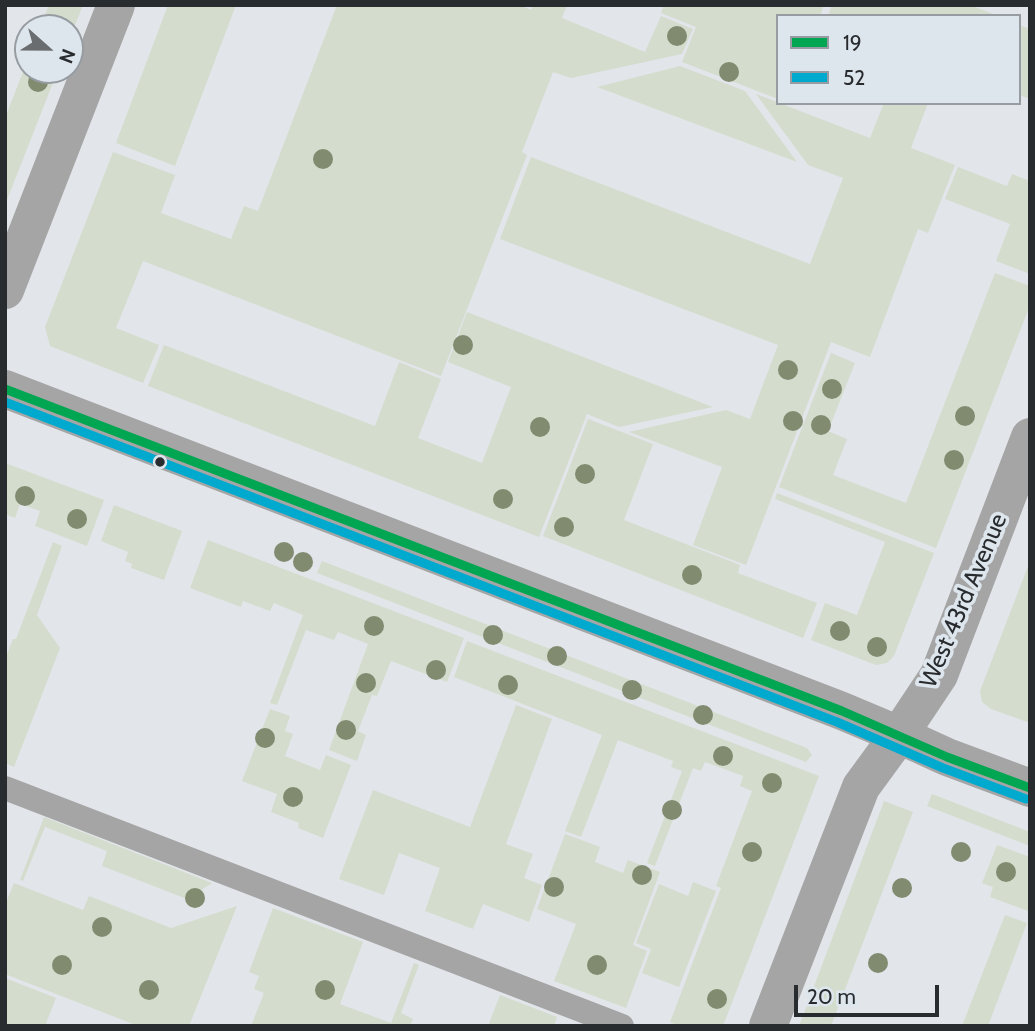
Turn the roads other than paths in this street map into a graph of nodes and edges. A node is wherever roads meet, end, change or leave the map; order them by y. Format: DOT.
graph roads {
  1 [pos="116,5"];
  2 [pos="5,290"];
  3 [pos="5,389"];
  4 [pos="1030,437"];
  5 [pos="900,735"];
  6 [pos="5,788"];
  7 [pos="1030,788"];
  8 [pos="622,1026"];
  9 [pos="768,1026"];
  1 -- 2 [label="street"];
  3 -- 5 [label="street"];
  4 -- 5 [label="street, West 43rd Avenue"];
  5 -- 7 [label="street"];
  5 -- 9 [label="street, West 43rd Avenue"];
  6 -- 8 [label="lane"];
}
